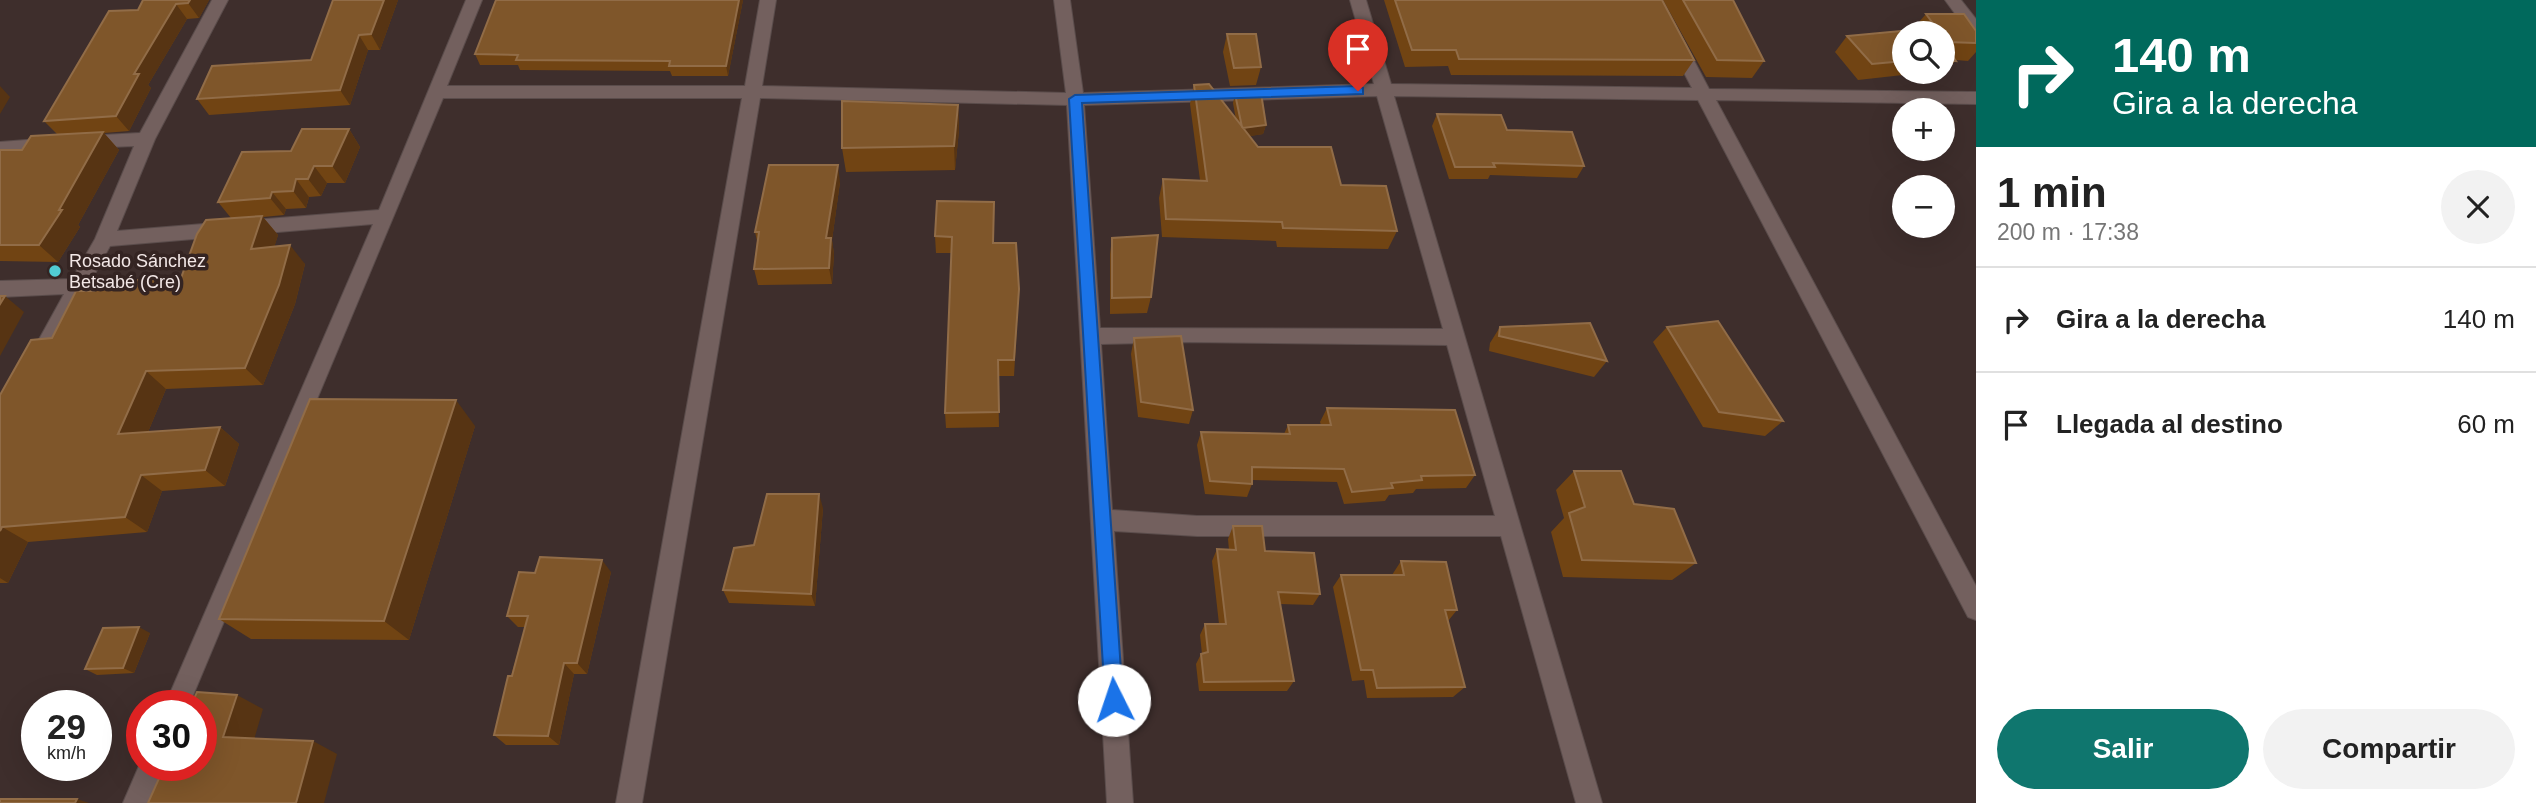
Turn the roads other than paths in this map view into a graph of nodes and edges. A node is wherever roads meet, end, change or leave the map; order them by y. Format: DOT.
graph roads {
  1 [pos="220,0"];
  2 [pos="474,0"];
  3 [pos="768,0"];
  4 [pos="1062,0"];
  5 [pos="1358,0"];
  6 [pos="1654,0"];
  7 [pos="1953,0"];
  8 [pos="1976,30"];
  9 [pos="1384,90"];
  10 [pos="438,92"];
  11 [pos="751,92"];
  12 [pos="1703,94"];
  13 [pos="1976,97"];
  14 [pos="1075,99"];
  15 [pos="146,139"];
  16 [pos="0,148"];
  17 [pos="387,216"];
  18 [pos="104,239"];
  19 [pos="77,286"];
  20 [pos="0,289"];
  21 [pos="1089,336"];
  22 [pos="1455,337"];
  23 [pos="26,383"];
  24 [pos="1103,520"];
  25 [pos="1509,526"];
  26 [pos="1976,609"];
  27 [pos="183,690"];
  28 [pos="145,781"];
  29 [pos="136,803"];
  30 [pos="629,803"];
  31 [pos="1120,803"];
  32 [pos="1589,803"];
  1 -- 15 [label="street"];
  2 -- 10 [label="street"];
  3 -- 11 [label="street"];
  4 -- 14 [label="street"];
  5 -- 9 [label="street"];
  6 -- 12 [label="street"];
  7 -- 8 [label="street"];
  9 -- 12 [label="street"];
  9 -- 14 [label="street"];
  9 -- 22 [label="street"];
  10 -- 11 [label="street"];
  10 -- 17 [label="street"];
  11 -- 14 [label="street"];
  11 -- 30 [label="street"];
  12 -- 13 [label="street"];
  12 -- 26 [label="street"];
  14 -- 21 [label="street"];
  15 -- 16 [label="street"];
  15 -- 18 [label="street"];
  17 -- 18 [label="street"];
  17 -- 27 [label="street"];
  18 -- 19 [label="street"];
  19 -- 20 [label="street"];
  19 -- 23 [label="street"];
  21 -- 22 [label="street"];
  21 -- 24 [label="street"];
  22 -- 25 [label="street"];
  24 -- 25 [label="street"];
  24 -- 31 [label="street"];
  25 -- 32 [label="street"];
  28 -- 29 [label="street"];
}
